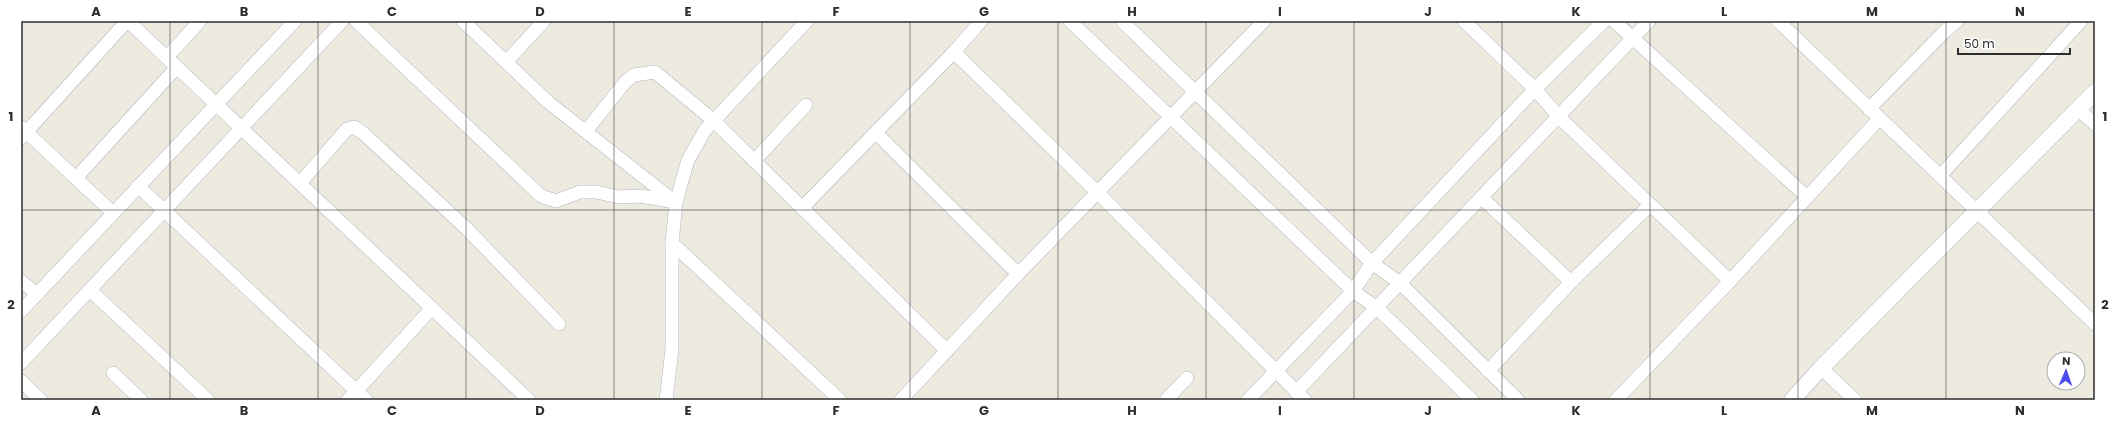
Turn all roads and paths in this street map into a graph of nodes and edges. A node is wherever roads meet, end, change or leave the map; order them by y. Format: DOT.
graph roads {
  1 [pos="127,21"];
  2 [pos="200,21"];
  3 [pos="295,21"];
  4 [pos="342,21"];
  5 [pos="356,21"];
  6 [pos="462,21"];
  7 [pos="544,21"];
  8 [pos="807,21"];
  9 [pos="981,21"];
  10 [pos="1070,21"];
  11 [pos="1122,21"];
  12 [pos="1264,21"];
  13 [pos="1464,21"];
  14 [pos="1604,21"];
  15 [pos="1614,21"];
  16 [pos="1649,21"];
  17 [pos="1778,21"];
  18 [pos="1957,21"];
  19 [pos="2081,21"];
  20 [pos="1633,37"];
  21 [pos="954,52"];
  22 [pos="167,57"];
  23 [pos="506,62"];
  24 [pos="177,67"];
  25 [pos="1535,90"];
  26 [pos="1195,92"];
  27 [pos="2095,92"];
  28 [pos="217,105"];
  29 [pos="806,105"];
  30 [pos="1869,109"];
  31 [pos="2079,110"];
  32 [pos="1170,117"];
  33 [pos="1559,117"];
  34 [pos="1879,119"];
  35 [pos="713,120"];
  36 [pos="2095,124"];
  37 [pos="242,128"];
  38 [pos="586,130"];
  39 [pos="23,132"];
  40 [pos="876,133"];
  41 [pos="754,161"];
  42 [pos="1940,176"];
  43 [pos="76,178"];
  44 [pos="300,183"];
  45 [pos="138,186"];
  46 [pos="1098,193"];
  47 [pos="1807,197"];
  48 [pos="1482,198"];
  49 [pos="676,202"];
  50 [pos="1650,205"];
  51 [pos="802,208"];
  52 [pos="1977,210"];
  53 [pos="164,211"];
  54 [pos="113,213"];
  55 [pos="672,243"];
  56 [pos="1372,263"];
  57 [pos="1018,274"];
  58 [pos="21,281"];
  59 [pos="1730,281"];
  60 [pos="1571,282"];
  61 [pos="1400,283"];
  62 [pos="91,291"];
  63 [pos="1353,291"];
  64 [pos="37,294"];
  65 [pos="432,308"];
  66 [pos="1377,308"];
  67 [pos="21,311"];
  68 [pos="559,324"];
  69 [pos="2095,324"];
  70 [pos="947,351"];
  71 [pos="21,363"];
  72 [pos="1821,368"];
  73 [pos="1276,370"];
  74 [pos="1488,371"];
  75 [pos="113,374"];
  76 [pos="1188,378"];
  77 [pos="21,381"];
  78 [pos="1300,396"];
  79 [pos="357,397"];
  80 [pos="41,400"];
  81 [pos="140,400"];
  82 [pos="208,400"];
  83 [pos="529,400"];
  84 [pos="666,400"];
  85 [pos="840,400"];
  86 [pos="900,400"];
  87 [pos="1166,400"];
  88 [pos="1248,400"];
  89 [pos="1472,400"];
  90 [pos="1518,400"];
  91 [pos="1616,400"];
  92 [pos="1792,400"];
  93 [pos="1855,400"];
  1 -- 22 [label="street"];
  1 -- 39 [label="street"];
  2 -- 22 [label="street"];
  3 -- 28 [label="street"];
  4 -- 37 [label="street"];
  5 -- 49 [label="street"];
  6 -- 23 [label="street"];
  7 -- 23 [label="street"];
  8 -- 35 [label="street"];
  9 -- 21 [label="street"];
  10 -- 32 [label="street"];
  11 -- 26 [label="street"];
  12 -- 26 [label="street"];
  13 -- 25 [label="street"];
  14 -- 25 [label="street"];
  15 -- 20 [label="street"];
  16 -- 20 [label="street"];
  17 -- 30 [label="street"];
  18 -- 30 [label="street"];
  19 -- 42 [label="street"];
  20 -- 33 [label="street"];
  20 -- 47 [label="street"];
  21 -- 40 [label="street"];
  21 -- 46 [label="street"];
  22 -- 24 [label="street"];
  23 -- 38 [label="street"];
  24 -- 28 [label="street"];
  24 -- 43 [label="street"];
  25 -- 33 [label="street"];
  25 -- 56 [label="street"];
  26 -- 32 [label="street"];
  26 -- 56 [label="street"];
  27 -- 31 [label="street"];
  28 -- 37 [label="street"];
  28 -- 45 [label="street"];
  29 -- 41 [label="street"];
  30 -- 34 [label="street"];
  31 -- 36 [label="street"];
  31 -- 52 [label="street"];
  32 -- 46 [label="street"];
  32 -- 63 [label="street"];
  33 -- 48 [label="street"];
  33 -- 50 [label="street"];
  34 -- 42 [label="street"];
  34 -- 47 [label="street"];
  35 -- 38 [label="street"];
  35 -- 41 [label="street"];
  35 -- 49 [label="street"];
  37 -- 44 [label="street"];
  37 -- 53 [label="street"];
  38 -- 49 [label="street"];
  39 -- 43 [label="street"];
  40 -- 51 [label="street"];
  40 -- 57 [label="street"];
  41 -- 51 [label="street"];
  42 -- 52 [label="street"];
  43 -- 54 [label="street"];
  44 -- 65 [label="street"];
  44 -- 68 [label="street"];
  45 -- 53 [label="street"];
  45 -- 54 [label="street"];
  46 -- 57 [label="street"];
  46 -- 73 [label="street"];
  47 -- 59 [label="street"];
  48 -- 60 [label="street"];
  48 -- 61 [label="street"];
  49 -- 55 [label="street"];
  50 -- 59 [label="street"];
  50 -- 60 [label="street"];
  51 -- 70 [label="street"];
  52 -- 69 [label="street"];
  52 -- 72 [label="street"];
  53 -- 62 [label="street"];
  53 -- 79 [label="street"];
  54 -- 64 [label="street"];
  55 -- 84 [label="street"];
  55 -- 85 [label="street"];
  56 -- 61 [label="street"];
  56 -- 63 [label="street"];
  57 -- 70 [label="street"];
  58 -- 64 [label="street"];
  59 -- 91 [label="street"];
  60 -- 74 [label="street"];
  61 -- 66 [label="street"];
  61 -- 74 [label="street"];
  62 -- 71 [label="street"];
  62 -- 82 [label="street"];
  63 -- 66 [label="street"];
  63 -- 73 [label="street"];
  64 -- 67 [label="street"];
  65 -- 79 [label="street"];
  65 -- 83 [label="street"];
  66 -- 78 [label="street"];
  66 -- 89 [label="street"];
  70 -- 86 [label="street"];
  72 -- 92 [label="street"];
  72 -- 93 [label="street"];
  73 -- 78 [label="street"];
  73 -- 88 [label="street"];
  74 -- 90 [label="street"];
  75 -- 81 [label="street"];
  76 -- 87 [label="street"];
  77 -- 80 [label="street"];
}
